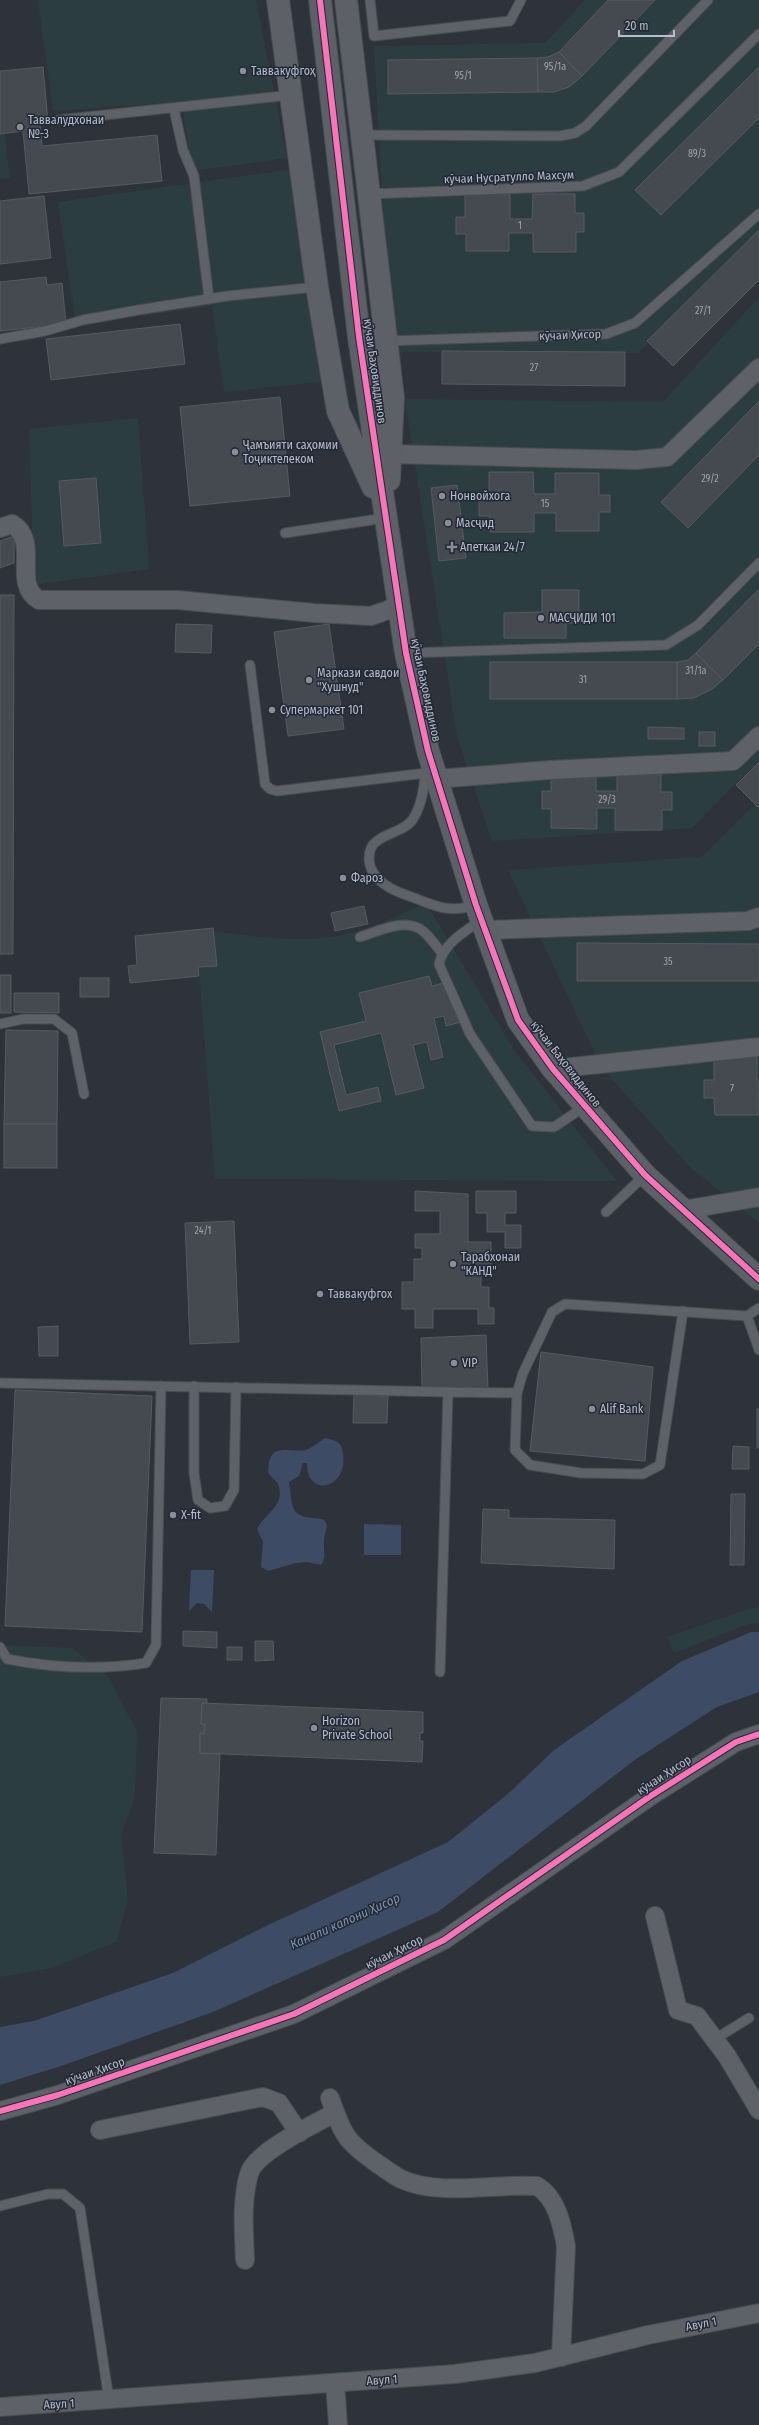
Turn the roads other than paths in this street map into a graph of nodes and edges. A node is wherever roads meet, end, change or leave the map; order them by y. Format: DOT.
graph roads {
  1 [pos="278,0"];
  2 [pos="320,0"];
  3 [pos="346,0"];
  4 [pos="370,0"];
  5 [pos="521,0"];
  6 [pos="708,0"];
  7 [pos="759,34"];
  8 [pos="291,96"];
  9 [pos="174,109"];
  10 [pos="58,120"];
  11 [pos="362,135"];
  12 [pos="369,194"];
  13 [pos="759,214"];
  14 [pos="317,287"];
  15 [pos="209,299"];
  16 [pos="0,339"];
  17 [pos="386,341"];
  18 [pos="759,368"];
  19 [pos="390,454"];
  20 [pos="387,517"];
  21 [pos="0,528"];
  22 [pos="285,533"];
  23 [pos="759,563"];
  24 [pos="399,606"];
  25 [pos="406,653"];
  26 [pos="250,665"];
  27 [pos="759,736"];
  28 [pos="431,776"];
  29 [pos="759,917"];
  30 [pos="481,918"];
  31 [pos="360,937"];
  32 [pos="442,952"];
  33 [pos="0,1024"];
  34 [pos="759,1047"];
  35 [pos="553,1069"];
  36 [pos="84,1094"];
  37 [pos="584,1108"];
  38 [pos="645,1175"];
  39 [pos="759,1197"];
  40 [pos="683,1210"];
  41 [pos="606,1212"];
  42 [pos="759,1279"];
  43 [pos="759,1308"];
  44 [pos="683,1312"];
  45 [pos="747,1316"];
  46 [pos="759,1350"];
  47 [pos="0,1383"];
  48 [pos="161,1386"];
  49 [pos="194,1386"];
  50 [pos="236,1387"];
  51 [pos="448,1392"];
  52 [pos="517,1393"];
  53 [pos="0,1648"];
  54 [pos="440,1672"];
  55 [pos="759,1734"];
  56 [pos="655,1916"];
  57 [pos="749,2018"];
  58 [pos="715,2039"];
  59 [pos="759,2110"];
  60 [pos="0,2111"];
  61 [pos="100,2130"];
  62 [pos="300,2133"];
  63 [pos="0,2206"];
  64 [pos="245,2260"];
  65 [pos="759,2313"];
  66 [pos="561,2357"];
  67 [pos="335,2383"];
  68 [pos="110,2400"];
  69 [pos="0,2407"];
  70 [pos="338,2425"];
  1 -- 8 [label="street"];
  2 -- 20 [label="street, кӯчаи Баҳовиддинов"];
  3 -- 11 [label="street"];
  4 -- 5 [label="lane"];
  6 -- 11 [label="lane"];
  7 -- 12 [label="lane, кӯчаи Hусратулло Махсум"];
  8 -- 9 [label="lane"];
  8 -- 14 [label="street"];
  9 -- 10 [label="lane"];
  9 -- 15 [label="lane"];
  11 -- 12 [label="street"];
  12 -- 17 [label="street"];
  13 -- 17 [label="lane, кӯчаи Ҳисор"];
  14 -- 15 [label="lane"];
  14 -- 20 [label="street"];
  15 -- 16 [label="lane"];
  17 -- 19 [label="street"];
  18 -- 19 [label="street"];
  19 -- 20 [label="street"];
  20 -- 22 [label="lane"];
  20 -- 24 [label="street, кӯчаи Баҳовиддинов"];
  21 -- 24 [label="street"];
  23 -- 25 [label="lane"];
  24 -- 25 [label="street, кӯчаи Баҳовиддинов"];
  25 -- 28 [label="street, кӯчаи Баҳовиддинов"];
  26 -- 28 [label="lane"];
  27 -- 28 [label="street"];
  28 -- 30 [label="street, кӯчаи Баҳовиддинов"];
  28 -- 30 [label="lane"];
  29 -- 30 [label="street"];
  30 -- 32 [label="lane"];
  30 -- 35 [label="street, кӯчаи Баҳовиддинов"];
  31 -- 32 [label="lane"];
  32 -- 37 [label="lane"];
  33 -- 36 [label="lane"];
  34 -- 35 [label="street"];
  35 -- 37 [label="street, кӯчаи Баҳовиддинов"];
  37 -- 38 [label="street, кӯчаи Баҳовиддинов"];
  38 -- 40 [label="street, кӯчаи Баҳовиддинов"];
  38 -- 41 [label="lane"];
  39 -- 40 [label="street"];
  40 -- 42 [label="street, кӯчаи Баҳовиддинов"];
  43 -- 45 [label="lane"];
  44 -- 45 [label="lane"];
  44 -- 52 [label="lane"];
  44 -- 52 [label="lane"];
  45 -- 46 [label="lane"];
  47 -- 48 [label="lane"];
  48 -- 49 [label="lane"];
  48 -- 53 [label="lane"];
  49 -- 50 [label="lane"];
  49 -- 50 [label="lane"];
  50 -- 51 [label="lane"];
  51 -- 52 [label="lane"];
  51 -- 54 [label="lane"];
  55 -- 60 [label="street, кӯчаи Ҳисор"];
  56 -- 58 [label="street"];
  57 -- 58 [label="lane"];
  58 -- 59 [label="street"];
  61 -- 62 [label="street"];
  62 -- 64 [label="street"];
  62 -- 66 [label="street"];
  63 -- 68 [label="lane"];
  65 -- 66 [label="street, Авул 1"];
  66 -- 67 [label="street, Авул 1"];
  67 -- 68 [label="street, Авул 1"];
  67 -- 70 [label="street"];
  68 -- 69 [label="street, Авул 1"];
}
